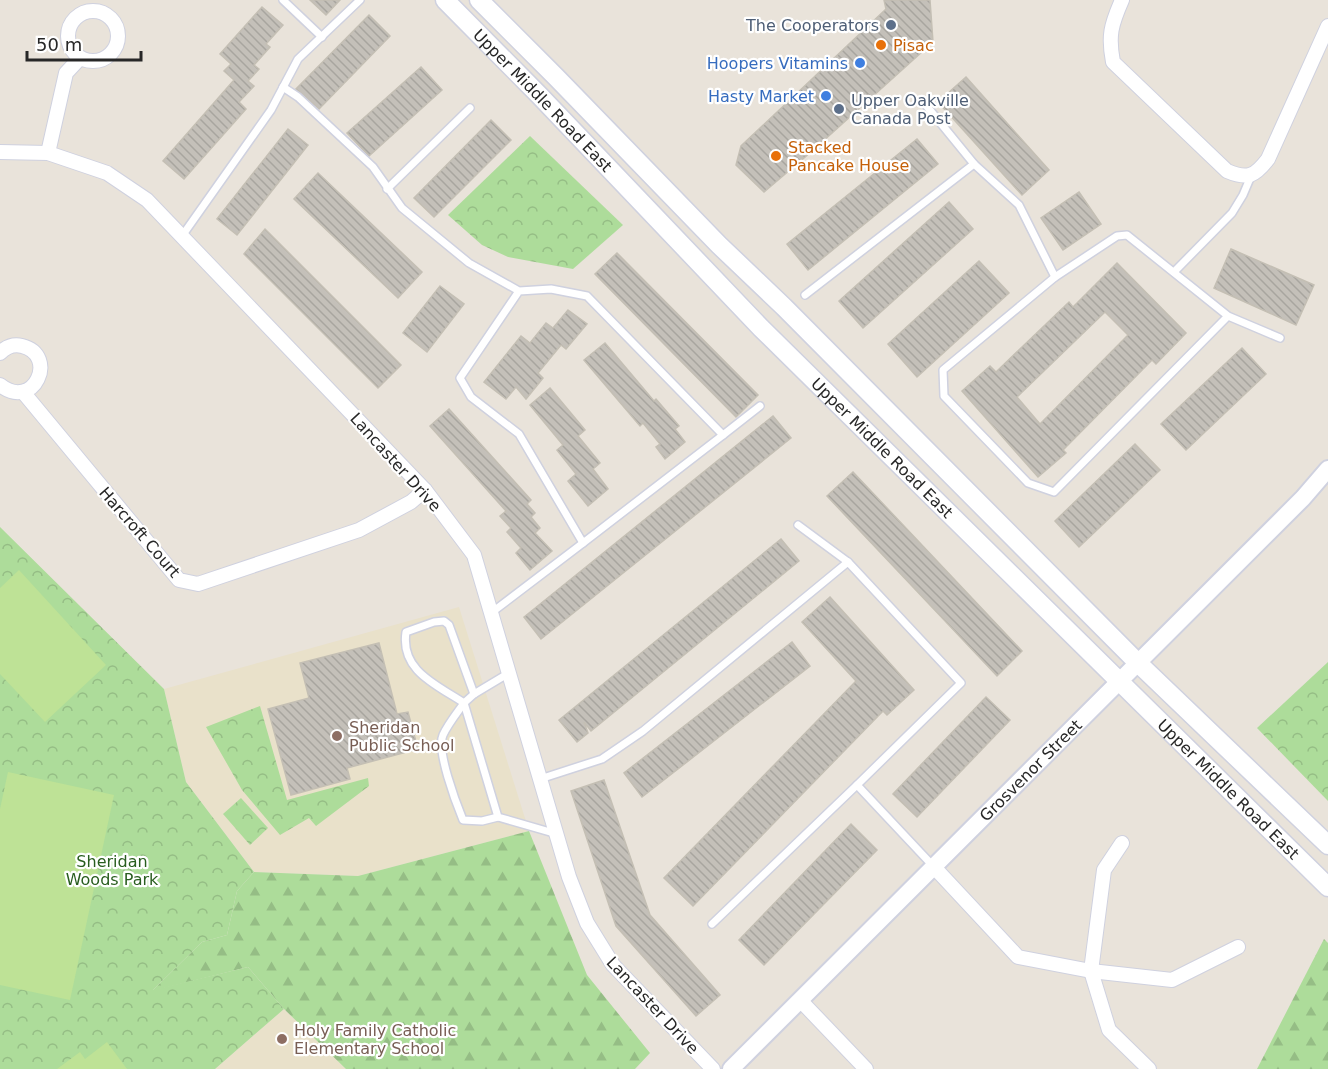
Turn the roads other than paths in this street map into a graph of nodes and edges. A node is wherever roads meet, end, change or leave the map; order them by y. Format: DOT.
graph roads {
  1 [pos="283,0"];
  2 [pos="360,0"];
  3 [pos="445,0"];
  4 [pos="479,0"];
  5 [pos="1122,0"];
  6 [pos="1328,26"];
  7 [pos="322,37"];
  8 [pos="80,58"];
  9 [pos="283,87"];
  10 [pos="925,104"];
  11 [pos="470,108"];
  12 [pos="0,153"];
  13 [pos="48,153"];
  14 [pos="974,164"];
  15 [pos="1251,176"];
  16 [pos="387,189"];
  17 [pos="182,236"];
  18 [pos="1174,272"];
  19 [pos="1055,277"];
  20 [pos="519,291"];
  21 [pos="805,295"];
  22 [pos="1228,316"];
  23 [pos="1280,338"];
  24 [pos="0,353"];
  25 [pos="0,385"];
  26 [pos="22,392"];
  27 [pos="760,406"];
  28 [pos="723,435"];
  29 [pos="1328,469"];
  30 [pos="425,490"];
  31 [pos="798,525"];
  32 [pos="583,543"];
  33 [pos="848,562"];
  34 [pos="491,613"];
  35 [pos="1138,663"];
  36 [pos="509,674"];
  37 [pos="1120,680"];
  38 [pos="474,694"];
  39 [pos="464,703"];
  40 [pos="540,779"];
  41 [pos="857,785"];
  42 [pos="498,817"];
  43 [pos="556,834"];
  44 [pos="1122,843"];
  45 [pos="1328,844"];
  46 [pos="934,867"];
  47 [pos="1328,887"];
  48 [pos="712,924"];
  49 [pos="1238,947"];
  50 [pos="1091,971"];
  51 [pos="800,1000"];
  52 [pos="713,1069"];
  53 [pos="731,1069"];
  54 [pos="866,1069"];
  55 [pos="1149,1069"];
  1 -- 7 [label="lane"];
  2 -- 7 [label="lane"];
  3 -- 37 [label="main road, Upper Middle Road East"];
  4 -- 35 [label="main road, Upper Middle Road East"];
  5 -- 15 [label="street"];
  6 -- 15 [label="street"];
  7 -- 9 [label="lane"];
  8 -- 13 [label="street"];
  9 -- 16 [label="lane"];
  9 -- 17 [label="lane"];
  10 -- 14 [label="lane"];
  11 -- 16 [label="lane"];
  12 -- 13 [label="street, Lancaster Drive"];
  13 -- 17 [label="street, Lancaster Drive"];
  14 -- 19 [label="lane"];
  14 -- 21 [label="lane"];
  15 -- 18 [label="lane"];
  16 -- 20 [label="lane"];
  17 -- 30 [label="street, Lancaster Drive"];
  18 -- 19 [label="lane"];
  18 -- 22 [label="lane"];
  19 -- 22 [label="lane"];
  20 -- 28 [label="lane"];
  20 -- 32 [label="lane"];
  22 -- 23 [label="lane"];
  24 -- 26 [label="street"];
  25 -- 26 [label="street"];
  26 -- 30 [label="street, Harcroft Court"];
  27 -- 28 [label="lane"];
  28 -- 32 [label="lane"];
  29 -- 35 [label="street, Grosvenor Street"];
  30 -- 34 [label="street, Lancaster Drive"];
  31 -- 33 [label="lane"];
  32 -- 34 [label="lane"];
  33 -- 40 [label="lane"];
  33 -- 41 [label="lane"];
  34 -- 36 [label="street, Lancaster Drive"];
  35 -- 37 [label="street, Grosvenor Street"];
  35 -- 45 [label="main road, Upper Middle Road East"];
  36 -- 38 [label="lane"];
  36 -- 40 [label="street, Lancaster Drive"];
  37 -- 46 [label="street, Grosvenor Street"];
  37 -- 47 [label="main road, Upper Middle Road East"];
  38 -- 39 [label="lane"];
  38 -- 39 [label="lane"];
  39 -- 42 [label="lane"];
  39 -- 42 [label="lane"];
  40 -- 43 [label="street, Lancaster Drive"];
  41 -- 46 [label="lane"];
  41 -- 48 [label="lane"];
  42 -- 43 [label="lane"];
  43 -- 52 [label="street, Lancaster Drive"];
  44 -- 50 [label="street"];
  46 -- 50 [label="street"];
  46 -- 51 [label="street, Grosvenor Street"];
  49 -- 50 [label="street"];
  50 -- 55 [label="street"];
  51 -- 53 [label="street, Grosvenor Street"];
  51 -- 54 [label="street"];
}
